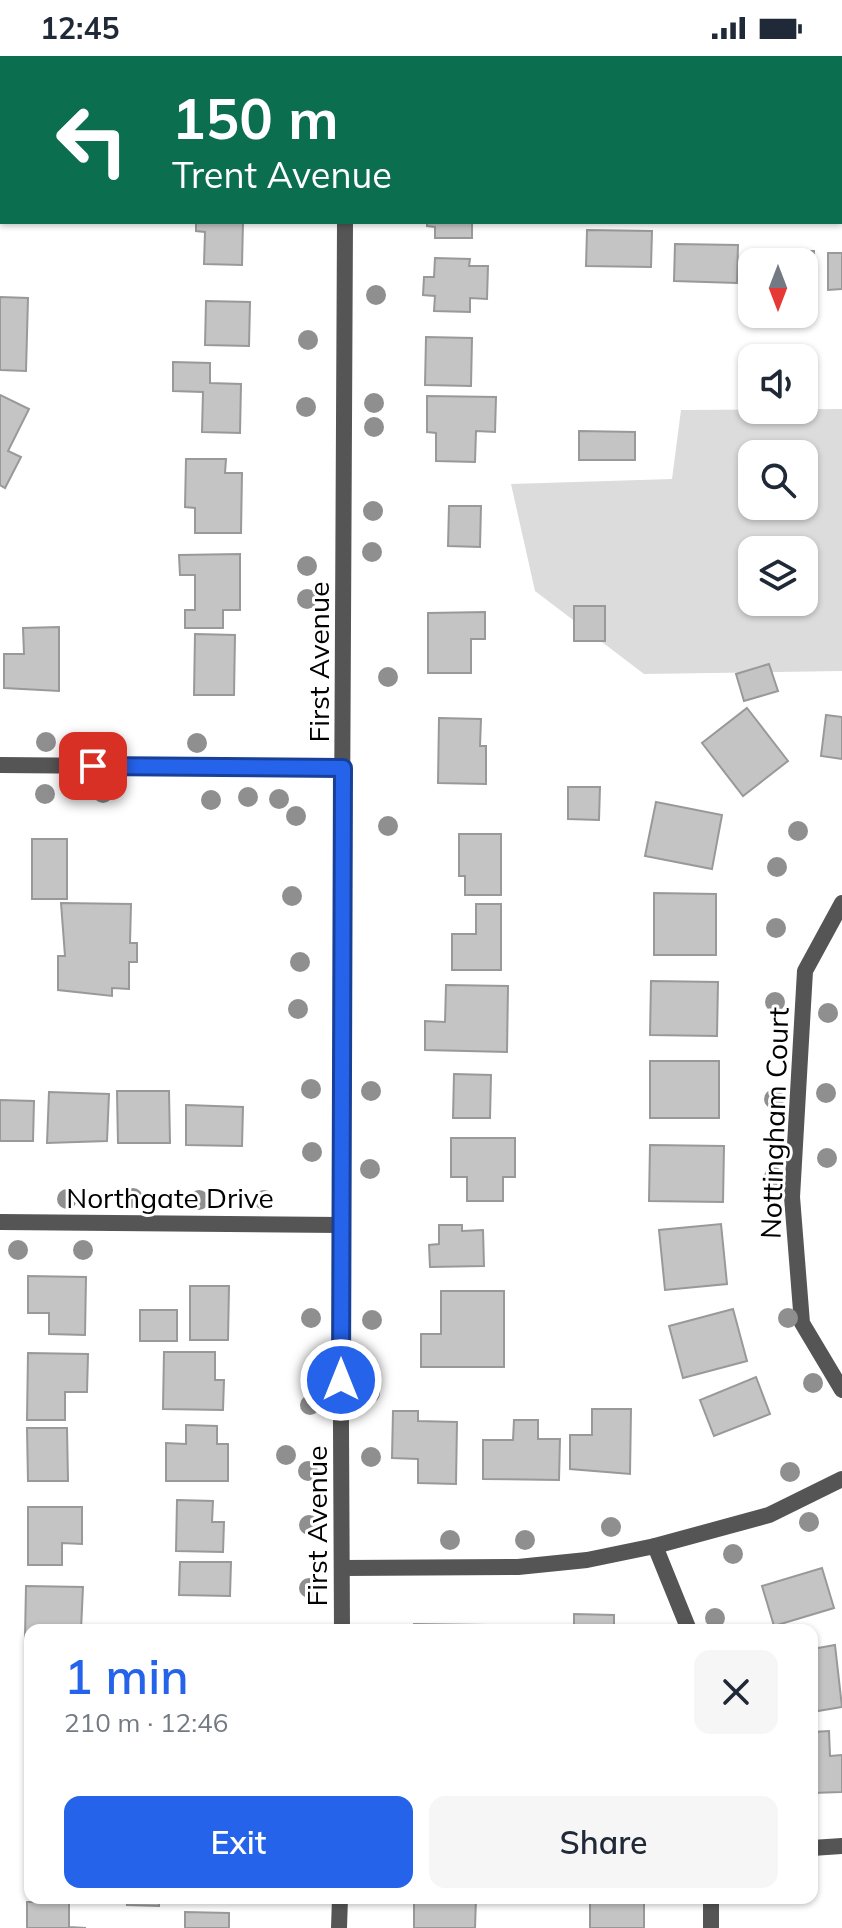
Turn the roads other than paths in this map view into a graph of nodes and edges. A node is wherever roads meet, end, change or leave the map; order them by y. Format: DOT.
graph roads {
  1 [pos="345,224"];
  2 [pos="0,765"];
  3 [pos="343,768"];
  4 [pos="842,903"];
  5 [pos="0,1222"];
  6 [pos="340,1225"];
  7 [pos="842,1390"];
  8 [pos="842,1479"];
  9 [pos="655,1546"];
  10 [pos="343,1568"];
  11 [pos="342,1624"];
  12 [pos="687,1624"];
  13 [pos="842,1846"];
  14 [pos="818,1848"];
  15 [pos="340,1904"];
  16 [pos="711,1904"];
  17 [pos="339,1928"];
  18 [pos="711,1928"];
  1 -- 3 [label="street, First Avenue"];
  2 -- 3 [label="street"];
  3 -- 6 [label="street, First Avenue"];
  4 -- 7 [label="street, Nottingham Court"];
  5 -- 6 [label="street, Northgate Drive"];
  6 -- 10 [label="street, First Avenue"];
  8 -- 9 [label="street"];
  9 -- 10 [label="street"];
  9 -- 12 [label="street"];
  10 -- 11 [label="street, First Avenue"];
  13 -- 14 [label="street"];
  15 -- 17 [label="street"];
  16 -- 18 [label="street"];
}
